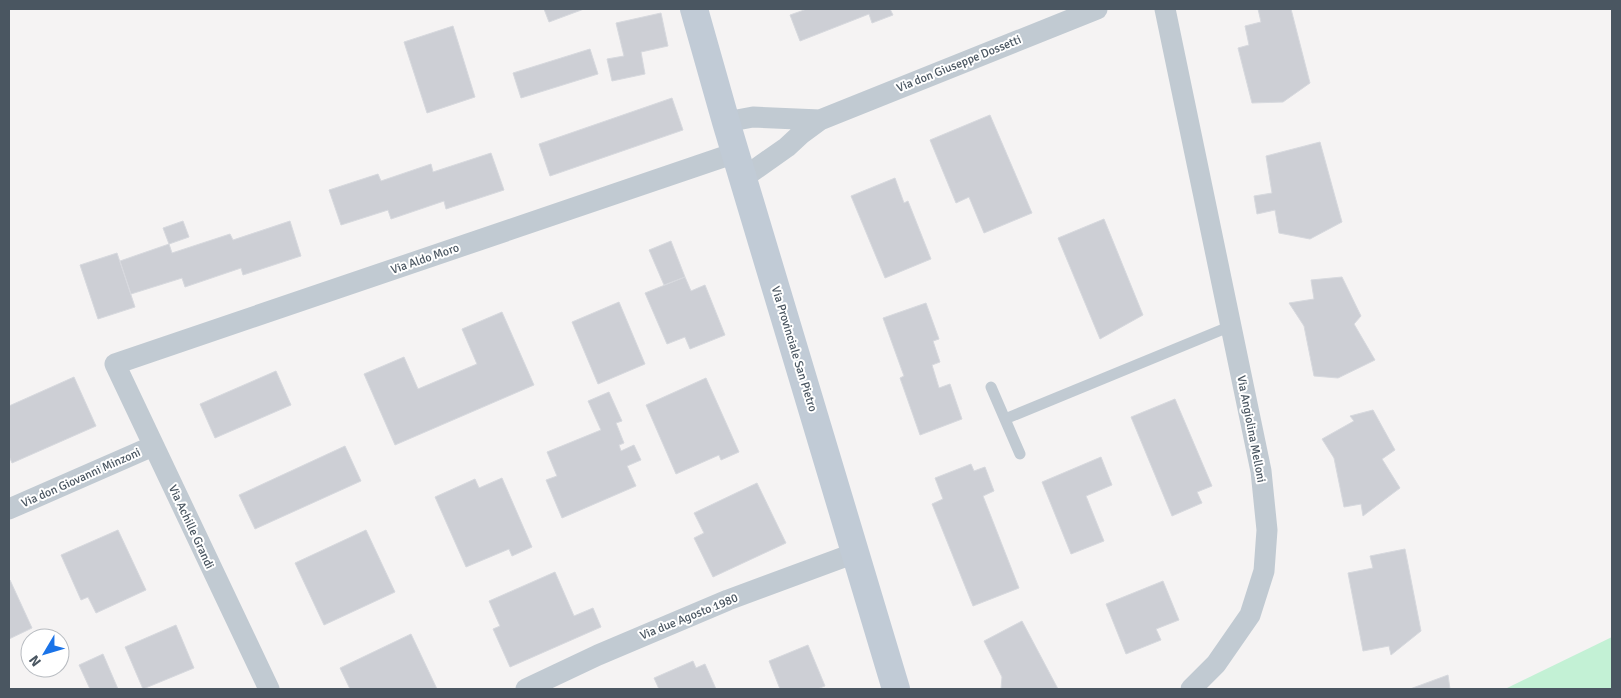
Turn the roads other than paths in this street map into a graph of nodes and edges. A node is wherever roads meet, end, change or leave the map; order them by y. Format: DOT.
graph roads {
  1 [pos="694,9"];
  2 [pos="1097,9"];
  3 [pos="1165,9"];
  4 [pos="820,120"];
  5 [pos="726,122"];
  6 [pos="739,166"];
  7 [pos="1230,326"];
  8 [pos="115,364"];
  9 [pos="992,387"];
  10 [pos="1005,419"];
  11 [pos="153,446"];
  12 [pos="1020,454"];
  13 [pos="9,510"];
  14 [pos="855,554"];
  15 [pos="268,689"];
  16 [pos="526,689"];
  17 [pos="896,689"];
  18 [pos="1191,689"];
  1 -- 5 [label="main road, Via Provinciale San Pietro"];
  2 -- 4 [label="street, Via don Giuseppe Dossetti"];
  3 -- 7 [label="street, Via Angiolina Melloni"];
  4 -- 5 [label="street, Via don Giuseppe Dossetti"];
  4 -- 6 [label="street, Via don Giuseppe Dossetti"];
  5 -- 6 [label="main road, Via Provinciale San Pietro"];
  6 -- 8 [label="street, Via Aldo Moro"];
  6 -- 14 [label="main road, Via Provinciale San Pietro"];
  7 -- 10 [label="lane"];
  7 -- 18 [label="street, Via Angiolina Melloni"];
  8 -- 11 [label="street, Via Achille Grandi"];
  9 -- 10 [label="lane"];
  10 -- 12 [label="lane"];
  11 -- 13 [label="street, Via don Giovanni Minzoni"];
  11 -- 15 [label="street, Via Achille Grandi"];
  14 -- 16 [label="street, Via due Agosto 1980"];
  14 -- 17 [label="main road, Via Provinciale San Pietro"];
}
